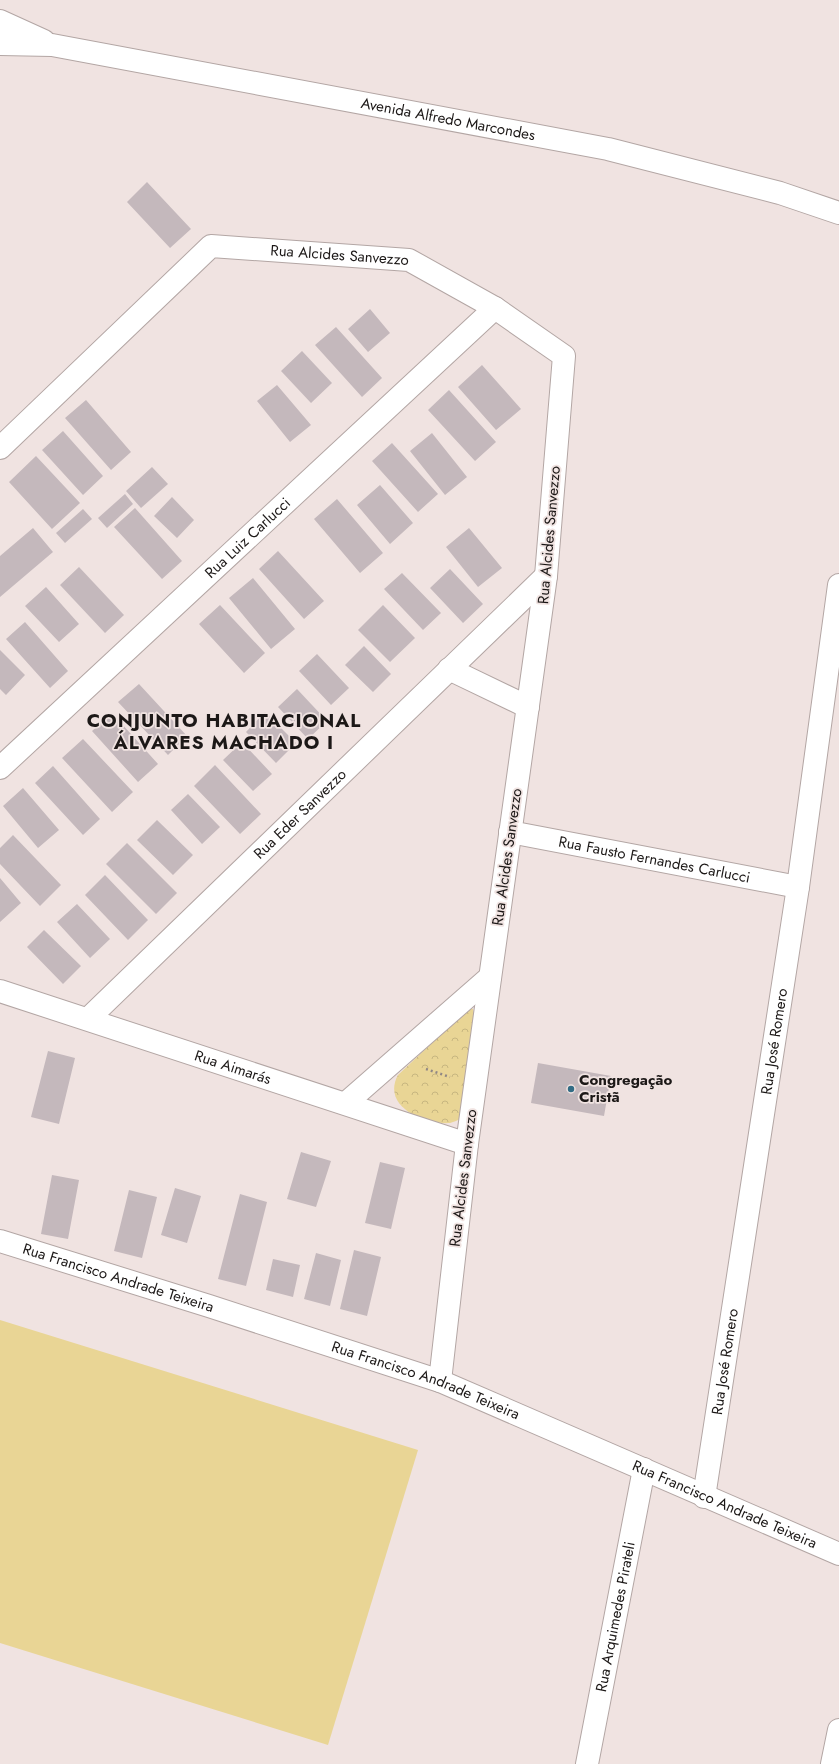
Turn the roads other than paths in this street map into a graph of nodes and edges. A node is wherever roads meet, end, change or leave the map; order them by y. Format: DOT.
graph roads {
  1 [pos="0,21"];
  2 [pos="0,44"];
  3 [pos="52,45"];
  4 [pos="839,213"];
  5 [pos="496,308"];
  6 [pos="0,448"];
  7 [pos="546,576"];
  8 [pos="839,584"];
  9 [pos="449,670"];
  10 [pos="528,707"];
  11 [pos="0,768"];
  12 [pos="510,832"];
  13 [pos="798,887"];
  14 [pos="490,977"];
  15 [pos="0,991"];
  16 [pos="88,1019"];
  17 [pos="346,1103"];
  18 [pos="467,1144"];
  19 [pos="0,1241"];
  20 [pos="440,1381"];
  21 [pos="644,1469"];
  22 [pos="704,1497"];
  23 [pos="839,1554"];
  24 [pos="839,1730"];
  25 [pos="588,1764"];
  26 [pos="832,1764"];
  1 -- 3 [label="street, Avenida Alfredo Marcondes"];
  2 -- 3 [label="street, Avenida Alfredo Marcondes"];
  3 -- 4 [label="street, Avenida Alfredo Marcondes"];
  5 -- 6 [label="street, Rua Alcides Sanvezzo"];
  5 -- 7 [label="street, Rua Alcides Sanvezzo"];
  5 -- 11 [label="street, Rua Luiz Carlucci"];
  7 -- 9 [label="street, Rua Eder Sanvezzo"];
  7 -- 10 [label="street, Rua Alcides Sanvezzo"];
  8 -- 13 [label="street, Rua José Romero"];
  9 -- 10 [label="street"];
  9 -- 16 [label="street, Rua Eder Sanvezzo"];
  10 -- 12 [label="street, Rua Alcides Sanvezzo"];
  12 -- 13 [label="street, Rua Fausto Fernandes Carlucci"];
  12 -- 14 [label="street, Rua Alcides Sanvezzo"];
  13 -- 22 [label="street, Rua José Romero"];
  14 -- 17 [label="street"];
  14 -- 18 [label="street, Rua Alcides Sanvezzo"];
  15 -- 16 [label="street, Rua Aimarás"];
  16 -- 17 [label="street, Rua Aimarás"];
  17 -- 18 [label="street, Rua Aimarás"];
  18 -- 20 [label="street, Rua Alcides Sanvezzo"];
  19 -- 20 [label="street, Rua Francisco Andrade Teixeira"];
  20 -- 21 [label="street, Rua Francisco Andrade Teixeira"];
  21 -- 22 [label="street, Rua Francisco Andrade Teixeira"];
  21 -- 25 [label="street, Rua Arquimedes Pirateli"];
  22 -- 23 [label="street, Rua Francisco Andrade Teixeira"];
  24 -- 26 [label="street"];
}
